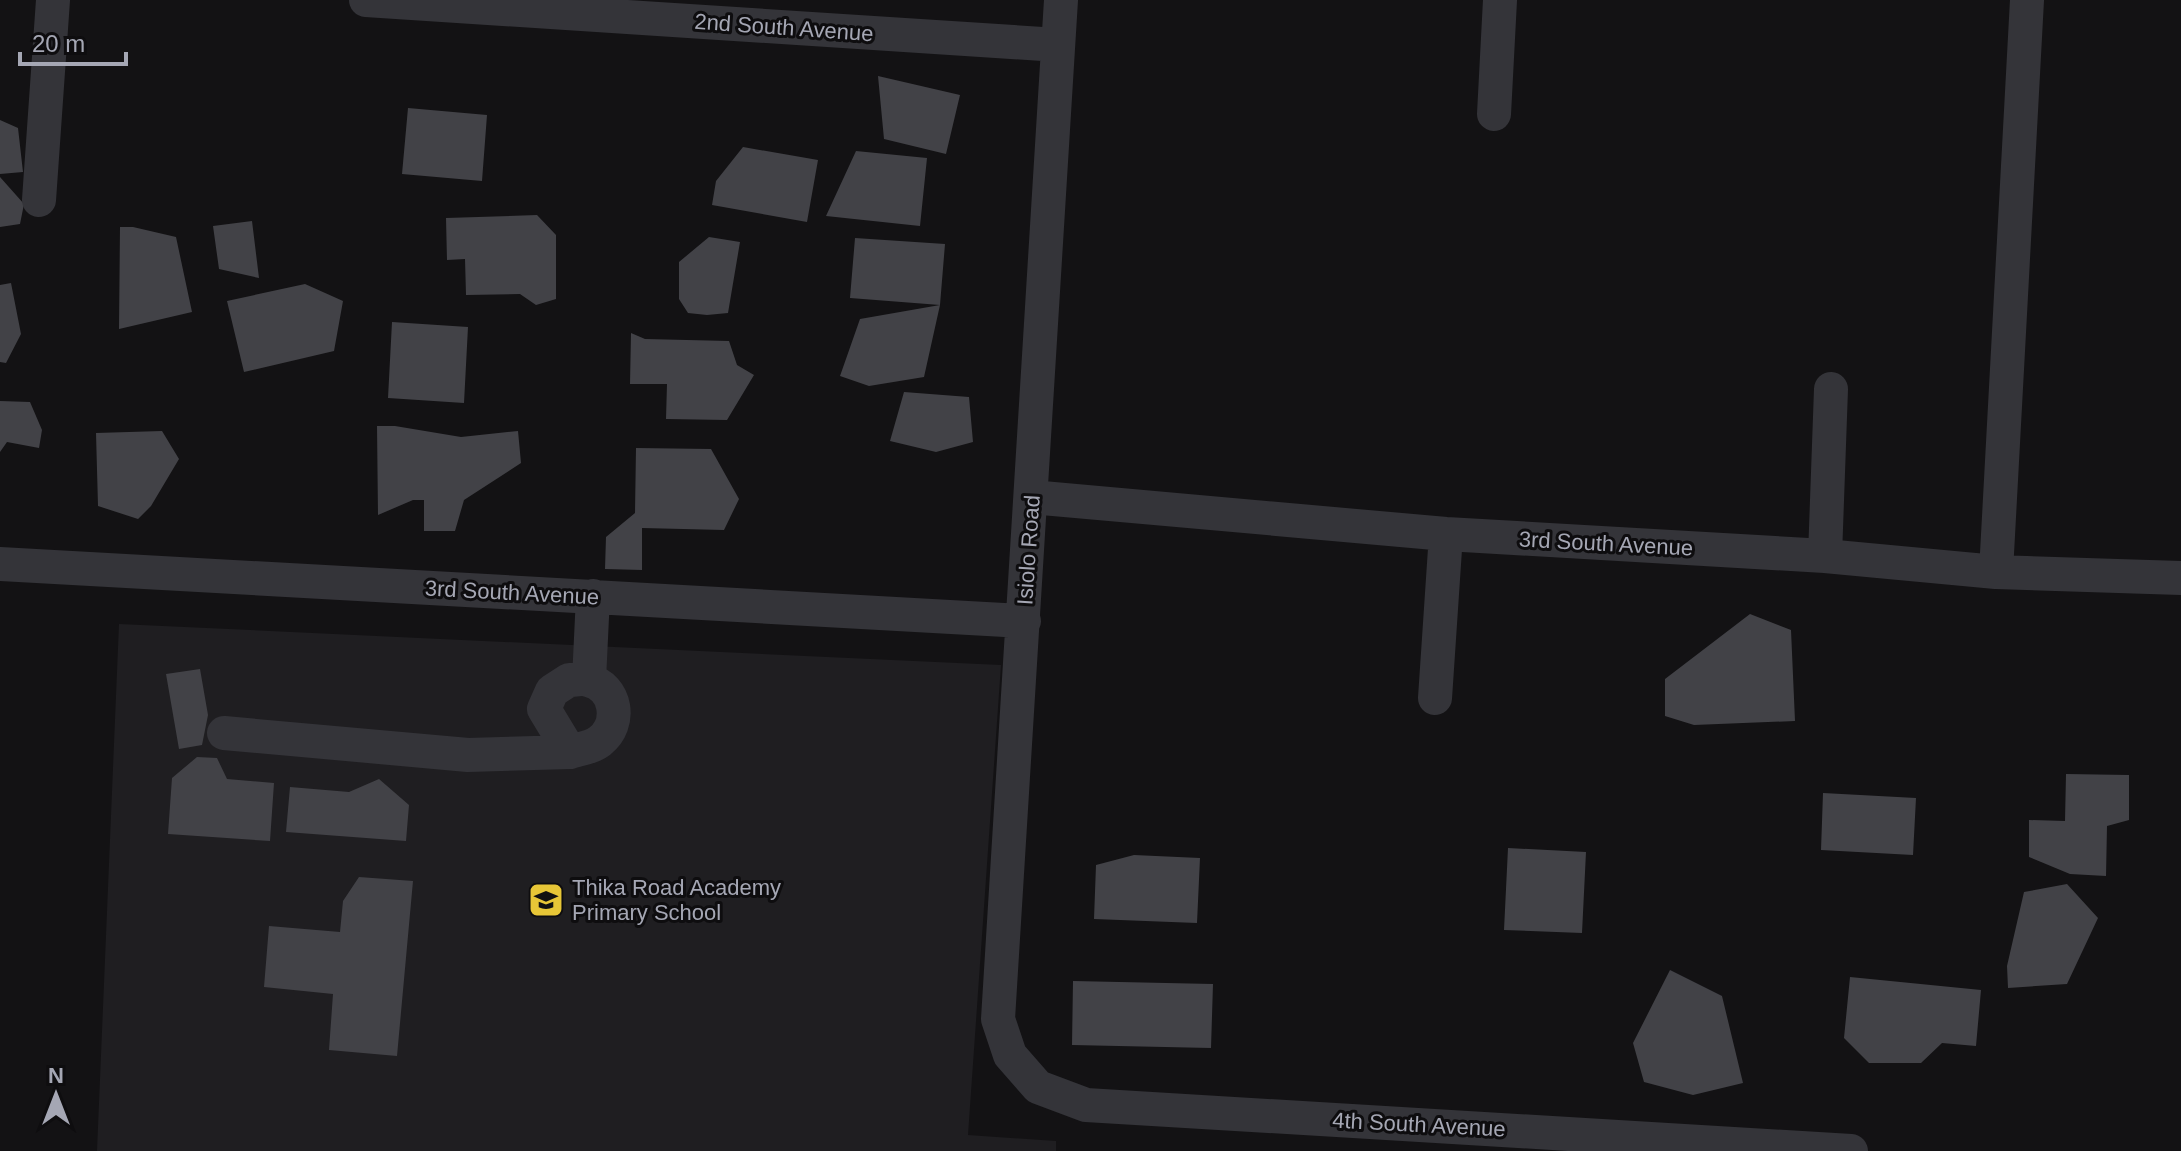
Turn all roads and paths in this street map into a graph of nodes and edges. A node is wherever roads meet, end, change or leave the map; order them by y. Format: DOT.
graph roads {
  1 [pos="53,0"];
  2 [pos="366,0"];
  3 [pos="1061,0"];
  4 [pos="1500,0"];
  5 [pos="2027,0"];
  6 [pos="655,10"];
  7 [pos="1058,45"];
  8 [pos="1494,114"];
  9 [pos="39,200"];
  10 [pos="1831,389"];
  11 [pos="1031,497"];
  12 [pos="1446,534"];
  13 [pos="1825,556"];
  14 [pos="0,564"];
  15 [pos="1996,572"];
  16 [pos="2181,578"];
  17 [pos="593,596"];
  18 [pos="1024,621"];
  19 [pos="589,680"];
  20 [pos="1435,698"];
  21 [pos="224,733"];
  22 [pos="570,752"];
  23 [pos="1038,1087"];
  24 [pos="1686,1146"];
  25 [pos="1851,1151"];
  1 -- 9 [label="street"];
  2 -- 6 [label="street, 2nd South Avenue"];
  3 -- 7 [label="street, Isiolo Road"];
  4 -- 8 [label="street"];
  5 -- 15 [label="street"];
  6 -- 7 [label="street, 2nd South Avenue"];
  7 -- 11 [label="street, Isiolo Road"];
  10 -- 13 [label="street"];
  11 -- 12 [label="street, 3rd South Avenue"];
  11 -- 18 [label="street, Isiolo Road"];
  12 -- 13 [label="street, 3rd South Avenue"];
  12 -- 20 [label="street"];
  13 -- 15 [label="street, 3rd South Avenue"];
  14 -- 17 [label="street, 3rd South Avenue"];
  15 -- 16 [label="street, 3rd South Avenue"];
  17 -- 18 [label="street, 3rd South Avenue"];
  17 -- 19 [label="street"];
  18 -- 23 [label="street, Isiolo Road"];
  19 -- 22 [label="street"];
  19 -- 22 [label="street"];
  21 -- 22 [label="street"];
  23 -- 24 [label="street, 4th South Avenue"];
  24 -- 25 [label="street, 4th South Avenue"];
}
